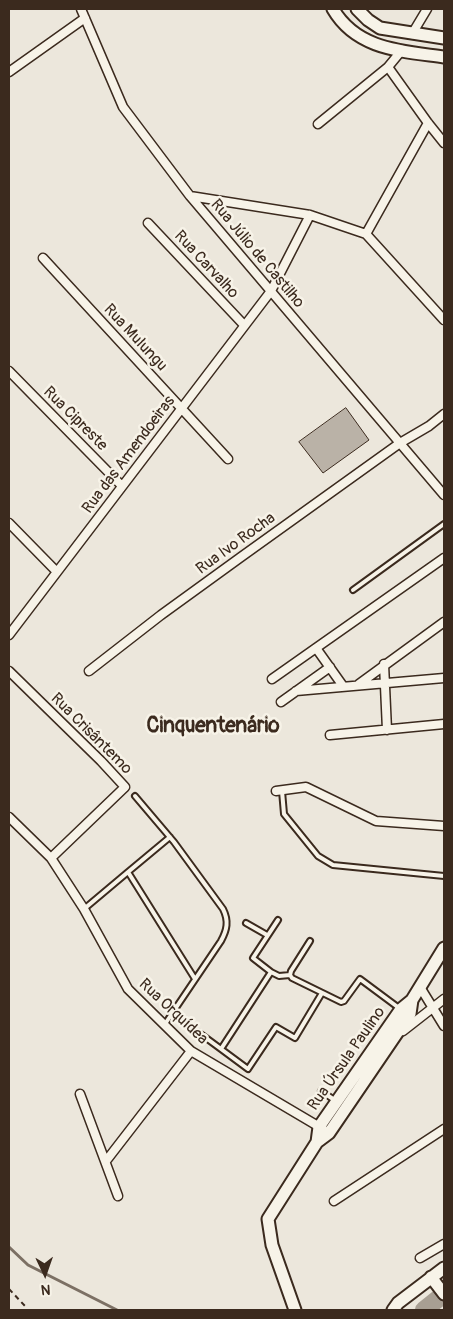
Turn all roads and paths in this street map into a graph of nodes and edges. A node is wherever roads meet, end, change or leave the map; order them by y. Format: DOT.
graph roads {
  1 [pos="81,9"];
  2 [pos="333,9"];
  3 [pos="357,9"];
  4 [pos="427,9"];
  5 [pos="85,18"];
  6 [pos="412,34"];
  7 [pos="444,38"];
  8 [pos="402,50"];
  9 [pos="444,57"];
  10 [pos="388,67"];
  11 [pos="9,72"];
  12 [pos="428,123"];
  13 [pos="318,124"];
  14 [pos="444,143"];
  15 [pos="190,196"];
  16 [pos="310,215"];
  17 [pos="148,223"];
  18 [pos="366,234"];
  19 [pos="43,258"];
  20 [pos="271,291"];
  21 [pos="444,320"];
  22 [pos="244,325"];
  23 [pos="9,371"];
  24 [pos="182,409"];
  25 [pos="444,414"];
  26 [pos="400,443"];
  27 [pos="228,458"];
  28 [pos="122,486"];
  29 [pos="444,495"];
  30 [pos="9,523"];
  31 [pos="444,524"];
  32 [pos="444,558"];
  33 [pos="57,572"];
  34 [pos="353,590"];
  35 [pos="444,622"];
  36 [pos="9,635"];
  37 [pos="316,648"];
  38 [pos="384,664"];
  39 [pos="330,668"];
  40 [pos="9,671"];
  41 [pos="89,671"];
  42 [pos="444,678"];
  43 [pos="272,679"];
  44 [pos="385,682"];
  45 [pos="358,685"];
  46 [pos="343,686"];
  47 [pos="296,691"];
  48 [pos="281,702"];
  49 [pos="444,724"];
  50 [pos="387,730"];
  51 [pos="330,735"];
  52 [pos="279,791"];
  53 [pos="135,796"];
  54 [pos="9,817"];
  55 [pos="444,826"];
  56 [pos="170,837"];
  57 [pos="51,858"];
  58 [pos="128,872"];
  59 [pos="444,876"];
  60 [pos="84,909"];
  61 [pos="278,920"];
  62 [pos="246,923"];
  63 [pos="267,935"];
  64 [pos="310,941"];
  65 [pos="444,948"];
  66 [pos="272,972"];
  67 [pos="290,975"];
  68 [pos="195,980"];
  69 [pos="420,987"];
  70 [pos="322,992"];
  71 [pos="444,999"];
  72 [pos="432,1008"];
  73 [pos="405,1011"];
  74 [pos="183,1021"];
  75 [pos="164,1025"];
  76 [pos="444,1026"];
  77 [pos="392,1040"];
  78 [pos="221,1049"];
  79 [pos="191,1051"];
  80 [pos="321,1091"];
  81 [pos="80,1094"];
  82 [pos="336,1101"];
  83 [pos="444,1129"];
  84 [pos="324,1130"];
  85 [pos="106,1161"];
  86 [pos="118,1196"];
  87 [pos="334,1201"];
  88 [pos="444,1244"];
  89 [pos="420,1258"];
  90 [pos="444,1268"];
  91 [pos="432,1278"];
  92 [pos="9,1289"];
  93 [pos="444,1294"];
  94 [pos="25,1306"];
  95 [pos="295,1310"];
  96 [pos="393,1310"];
  1 -- 5 [label="street, Rua Júlio de Castilho"];
  2 -- 8 [label="street"];
  3 -- 6 [label="street"];
  4 -- 6 [label="street"];
  5 -- 11 [label="street"];
  5 -- 15 [label="street, Rua Júlio de Castilho"];
  6 -- 7 [label="street"];
  8 -- 9 [label="street"];
  8 -- 10 [label="street"];
  10 -- 12 [label="street"];
  10 -- 13 [label="street"];
  12 -- 14 [label="street"];
  12 -- 18 [label="street"];
  15 -- 16 [label="street"];
  15 -- 20 [label="street, Rua Júlio de Castilho"];
  16 -- 18 [label="street"];
  16 -- 20 [label="street, Rua das Amendoeiras"];
  17 -- 22 [label="street, Rua Carvalho"];
  18 -- 21 [label="street"];
  19 -- 24 [label="street, Rua Mulungu"];
  20 -- 22 [label="street, Rua das Amendoeiras"];
  20 -- 26 [label="street, Rua Júlio de Castilho"];
  22 -- 24 [label="street, Rua das Amendoeiras"];
  23 -- 28 [label="street, Rua Cipreste"];
  24 -- 27 [label="street, Rua Mulungu"];
  24 -- 28 [label="street, Rua das Amendoeiras"];
  25 -- 26 [label="street, Rua Ivo Rocha"];
  26 -- 29 [label="street, Rua Júlio de Castilho"];
  26 -- 41 [label="street, Rua Ivo Rocha"];
  28 -- 33 [label="street, Rua das Amendoeiras"];
  30 -- 33 [label="street"];
  31 -- 34 [label="lane"];
  32 -- 37 [label="street"];
  33 -- 36 [label="street, Rua das Amendoeiras"];
  35 -- 38 [label="street"];
  37 -- 39 [label="street"];
  37 -- 43 [label="street"];
  38 -- 44 [label="street"];
  38 -- 45 [label="street"];
  39 -- 46 [label="street"];
  39 -- 47 [label="street"];
  40 -- 57 [label="street, Rua Crisântemo"];
  42 -- 44 [label="street"];
  44 -- 45 [label="street"];
  44 -- 50 [label="street"];
  45 -- 46 [label="street"];
  46 -- 47 [label="street"];
  47 -- 48 [label="street"];
  49 -- 50 [label="street"];
  50 -- 51 [label="street"];
  52 -- 55 [label="street"];
  52 -- 59 [label="lane"];
  53 -- 56 [label="lane"];
  54 -- 57 [label="street, Rua Orquídea"];
  56 -- 58 [label="lane"];
  56 -- 68 [label="lane"];
  57 -- 60 [label="street, Rua Orquídea"];
  58 -- 60 [label="lane"];
  58 -- 68 [label="lane"];
  60 -- 75 [label="street, Rua Orquídea"];
  61 -- 63 [label="lane"];
  62 -- 63 [label="lane"];
  63 -- 66 [label="lane"];
  64 -- 67 [label="lane"];
  65 -- 69 [label="street, Rua Úrsula Paulino"];
  66 -- 67 [label="lane"];
  66 -- 78 [label="lane"];
  67 -- 70 [label="lane"];
  68 -- 75 [label="lane"];
  69 -- 72 [label="street"];
  69 -- 73 [label="street, Rua Úrsula Paulino"];
  70 -- 73 [label="lane"];
  70 -- 78 [label="lane"];
  71 -- 72 [label="street"];
  72 -- 76 [label="street"];
  72 -- 77 [label="street"];
  73 -- 77 [label="street, Rua Úrsula Paulino"];
  73 -- 82 [label="street, Rua Úrsula Paulino"];
  74 -- 78 [label="lane"];
  75 -- 79 [label="street, Rua Orquídea"];
  77 -- 84 [label="street, Rua Úrsula Paulino"];
  79 -- 84 [label="street, Rua Orquídea"];
  79 -- 85 [label="street"];
  80 -- 82 [label="lane"];
  81 -- 85 [label="street"];
  82 -- 84 [label="street, Rua Úrsula Paulino"];
  83 -- 87 [label="street"];
  84 -- 95 [label="street, Rua Úrsula Paulino"];
  85 -- 86 [label="street"];
  88 -- 89 [label="street"];
  90 -- 91 [label="street"];
  91 -- 93 [label="street"];
  91 -- 96 [label="street"];
  92 -- 94 [label="path"];
}
